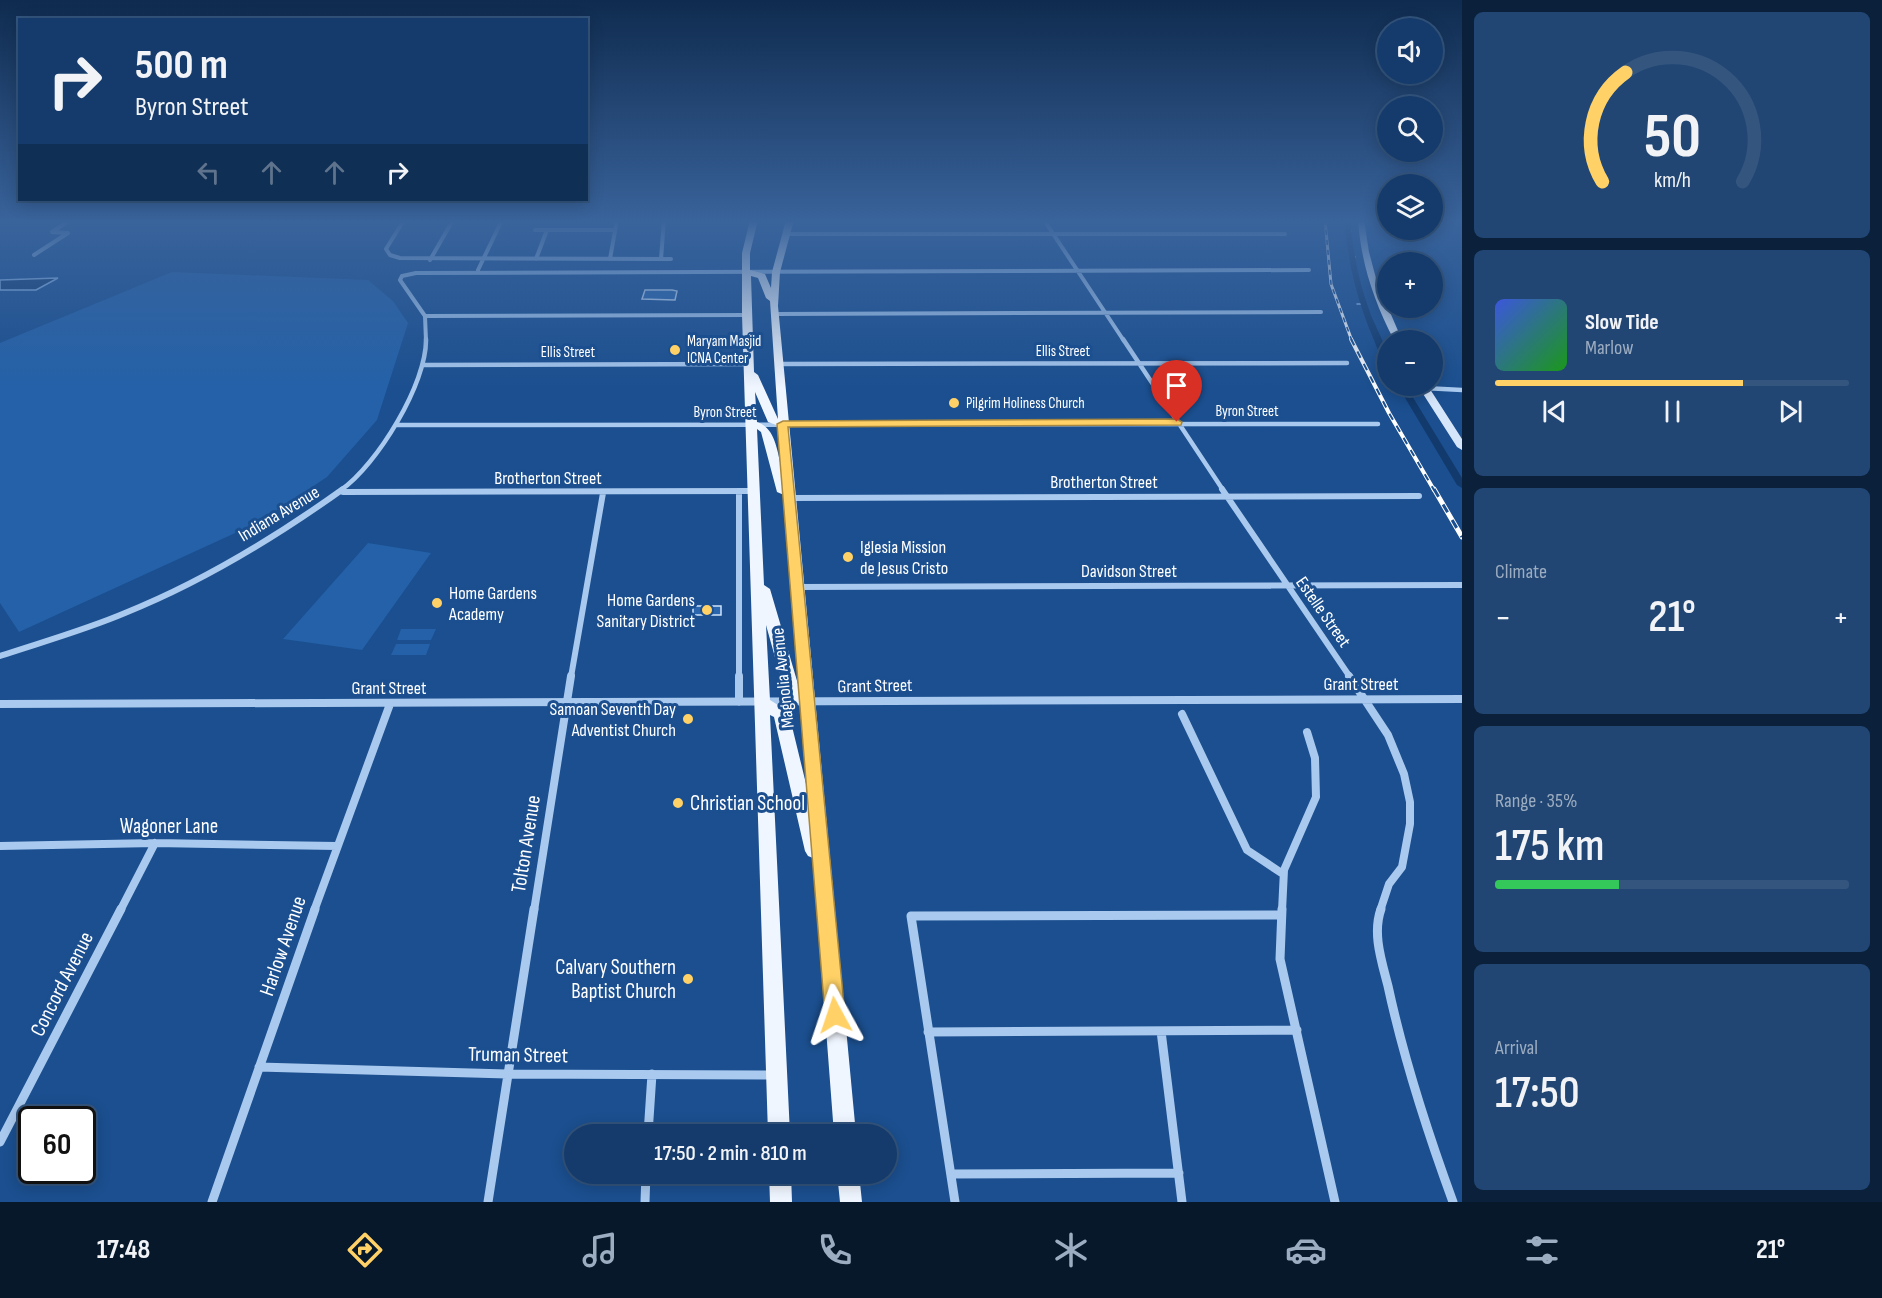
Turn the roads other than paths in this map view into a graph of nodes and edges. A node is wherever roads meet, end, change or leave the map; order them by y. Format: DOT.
graph roads {
  1 [pos="402,276"];
  2 [pos="747,276"];
  3 [pos="760,276"];
  4 [pos="776,276"];
  5 [pos="1080,276"];
  6 [pos="1371,276"];
  7 [pos="774,310"];
  8 [pos="1321,312"];
  9 [pos="1104,313"];
  10 [pos="747,315"];
  11 [pos="425,316"];
  12 [pos="1393,330"];
  13 [pos="1137,363"];
  14 [pos="1347,363"];
  15 [pos="423,364"];
  16 [pos="749,364"];
  17 [pos="778,364"];
  18 [pos="1443,389"];
  19 [pos="1462,390"];
  20 [pos="1429,396"];
  21 [pos="1177,422"];
  22 [pos="752,424"];
  23 [pos="783,424"];
  24 [pos="1378,424"];
  25 [pos="396,425"];
  26 [pos="1462,447"];
  27 [pos="754,490"];
  28 [pos="739,491"];
  29 [pos="342,492"];
  30 [pos="603,493"];
  31 [pos="1419,496"];
  32 [pos="1227,497"];
  33 [pos="789,498"];
  34 [pos="756,567"];
  35 [pos="1286,585"];
  36 [pos="1462,585"];
  37 [pos="796,587"];
  38 [pos="0,656"];
  39 [pos="1365,699"];
  40 [pos="1462,699"];
  41 [pos="567,701"];
  42 [pos="739,702"];
  43 [pos="761,702"];
  44 [pos="808,702"];
  45 [pos="0,704"];
  46 [pos="390,704"];
  47 [pos="1182,714"];
  48 [pos="1307,732"];
  49 [pos="155,843"];
  50 [pos="0,846"];
  51 [pos="337,846"];
  52 [pos="1283,874"];
  53 [pos="825,896"];
  54 [pos="1280,915"];
  55 [pos="1298,1030"];
  56 [pos="1161,1031"];
  57 [pos="928,1032"];
  58 [pos="259,1067"];
  59 [pos="507,1074"];
  60 [pos="652,1074"];
  61 [pos="777,1075"];
  62 [pos="649,1124"];
  63 [pos="779,1124"];
  64 [pos="844,1124"];
  65 [pos="0,1142"];
  66 [pos="1179,1173"];
  67 [pos="951,1174"];
  68 [pos="646,1184"];
  69 [pos="780,1184"];
  70 [pos="850,1184"];
  71 [pos="212,1202"];
  72 [pos="488,1202"];
  73 [pos="645,1202"];
  74 [pos="781,1202"];
  75 [pos="851,1202"];
  76 [pos="955,1202"];
  77 [pos="1182,1202"];
  78 [pos="1335,1202"];
  79 [pos="1452,1202"];
  1 -- 11 [label="street"];
  2 -- 10 [label="main road, Magnolia Avenue"];
  3 -- 7 [label="main road"];
  4 -- 7 [label="main road, Magnolia Avenue"];
  5 -- 9 [label="street, Estelle Street"];
  6 -- 12 [label="street"];
  7 -- 9 [label="street"];
  7 -- 17 [label="main road, Magnolia Avenue"];
  8 -- 9 [label="street"];
  9 -- 13 [label="street, Estelle Street"];
  10 -- 11 [label="street"];
  10 -- 16 [label="main road, Magnolia Avenue"];
  11 -- 15 [label="street, Indiana Avenue"];
  13 -- 14 [label="street, Ellis Street"];
  13 -- 17 [label="street, Ellis Street"];
  13 -- 21 [label="street, Estelle Street"];
  15 -- 16 [label="street, Ellis Street"];
  15 -- 25 [label="street, Indiana Avenue"];
  16 -- 22 [label="main road, Magnolia Avenue"];
  16 -- 23 [label="main road"];
  17 -- 23 [label="main road, Magnolia Avenue"];
  18 -- 19 [label="street"];
  20 -- 26 [label="street"];
  21 -- 23 [label="street, Byron Street"];
  21 -- 24 [label="street, Byron Street"];
  21 -- 32 [label="street, Estelle Street"];
  22 -- 23 [label="street, Byron Street"];
  22 -- 25 [label="street, Byron Street"];
  22 -- 27 [label="main road, Magnolia Avenue"];
  22 -- 33 [label="main road"];
  23 -- 33 [label="main road, Magnolia Avenue"];
  25 -- 29 [label="street, Indiana Avenue"];
  27 -- 28 [label="street, Brotherton Street"];
  27 -- 34 [label="main road, Magnolia Avenue"];
  28 -- 30 [label="street, Brotherton Street"];
  28 -- 42 [label="street"];
  29 -- 30 [label="street, Brotherton Street"];
  29 -- 38 [label="street, Indiana Avenue"];
  30 -- 41 [label="street, Tolton Avenue"];
  31 -- 32 [label="street, Brotherton Street"];
  32 -- 33 [label="street, Brotherton Street"];
  32 -- 35 [label="street, Estelle Street"];
  33 -- 37 [label="main road, Magnolia Avenue"];
  34 -- 43 [label="main road, Magnolia Avenue"];
  34 -- 44 [label="main road"];
  35 -- 36 [label="street, Davidson Street"];
  35 -- 37 [label="street, Davidson Street"];
  35 -- 39 [label="street, Estelle Street"];
  37 -- 44 [label="main road, Magnolia Avenue"];
  39 -- 40 [label="street, Grant Street"];
  39 -- 44 [label="street, Grant Street"];
  39 -- 79 [label="street, Estelle Street"];
  41 -- 42 [label="street, Grant Street"];
  41 -- 46 [label="street, Grant Street"];
  41 -- 59 [label="street, Tolton Avenue"];
  42 -- 43 [label="street, Grant Street"];
  43 -- 44 [label="street, Grant Street"];
  43 -- 53 [label="main road"];
  43 -- 61 [label="main road, Magnolia Avenue"];
  44 -- 53 [label="main road, Magnolia Avenue"];
  45 -- 46 [label="street, Grant Street"];
  46 -- 51 [label="street, Harlow Avenue"];
  47 -- 52 [label="street"];
  48 -- 52 [label="street"];
  49 -- 50 [label="street, Wagoner Lane"];
  49 -- 51 [label="street, Wagoner Lane"];
  49 -- 65 [label="street, Concord Avenue"];
  51 -- 58 [label="street, Harlow Avenue"];
  52 -- 54 [label="street"];
  53 -- 64 [label="main road, Magnolia Avenue"];
  54 -- 55 [label="street"];
  54 -- 57 [label="street"];
  55 -- 56 [label="street"];
  55 -- 78 [label="street"];
  56 -- 57 [label="street"];
  56 -- 66 [label="street"];
  57 -- 67 [label="street"];
  58 -- 59 [label="street, Truman Street"];
  58 -- 71 [label="street, Harlow Avenue"];
  59 -- 60 [label="street, Truman Street"];
  59 -- 72 [label="street, Tolton Avenue"];
  60 -- 61 [label="street, Truman Street"];
  60 -- 62 [label="street"];
  61 -- 63 [label="main road, Magnolia Avenue"];
  66 -- 67 [label="street"];
  66 -- 77 [label="street"];
  67 -- 76 [label="street"];
  68 -- 73 [label="street"];
  69 -- 74 [label="main road"];
  70 -- 75 [label="main road"];
}
